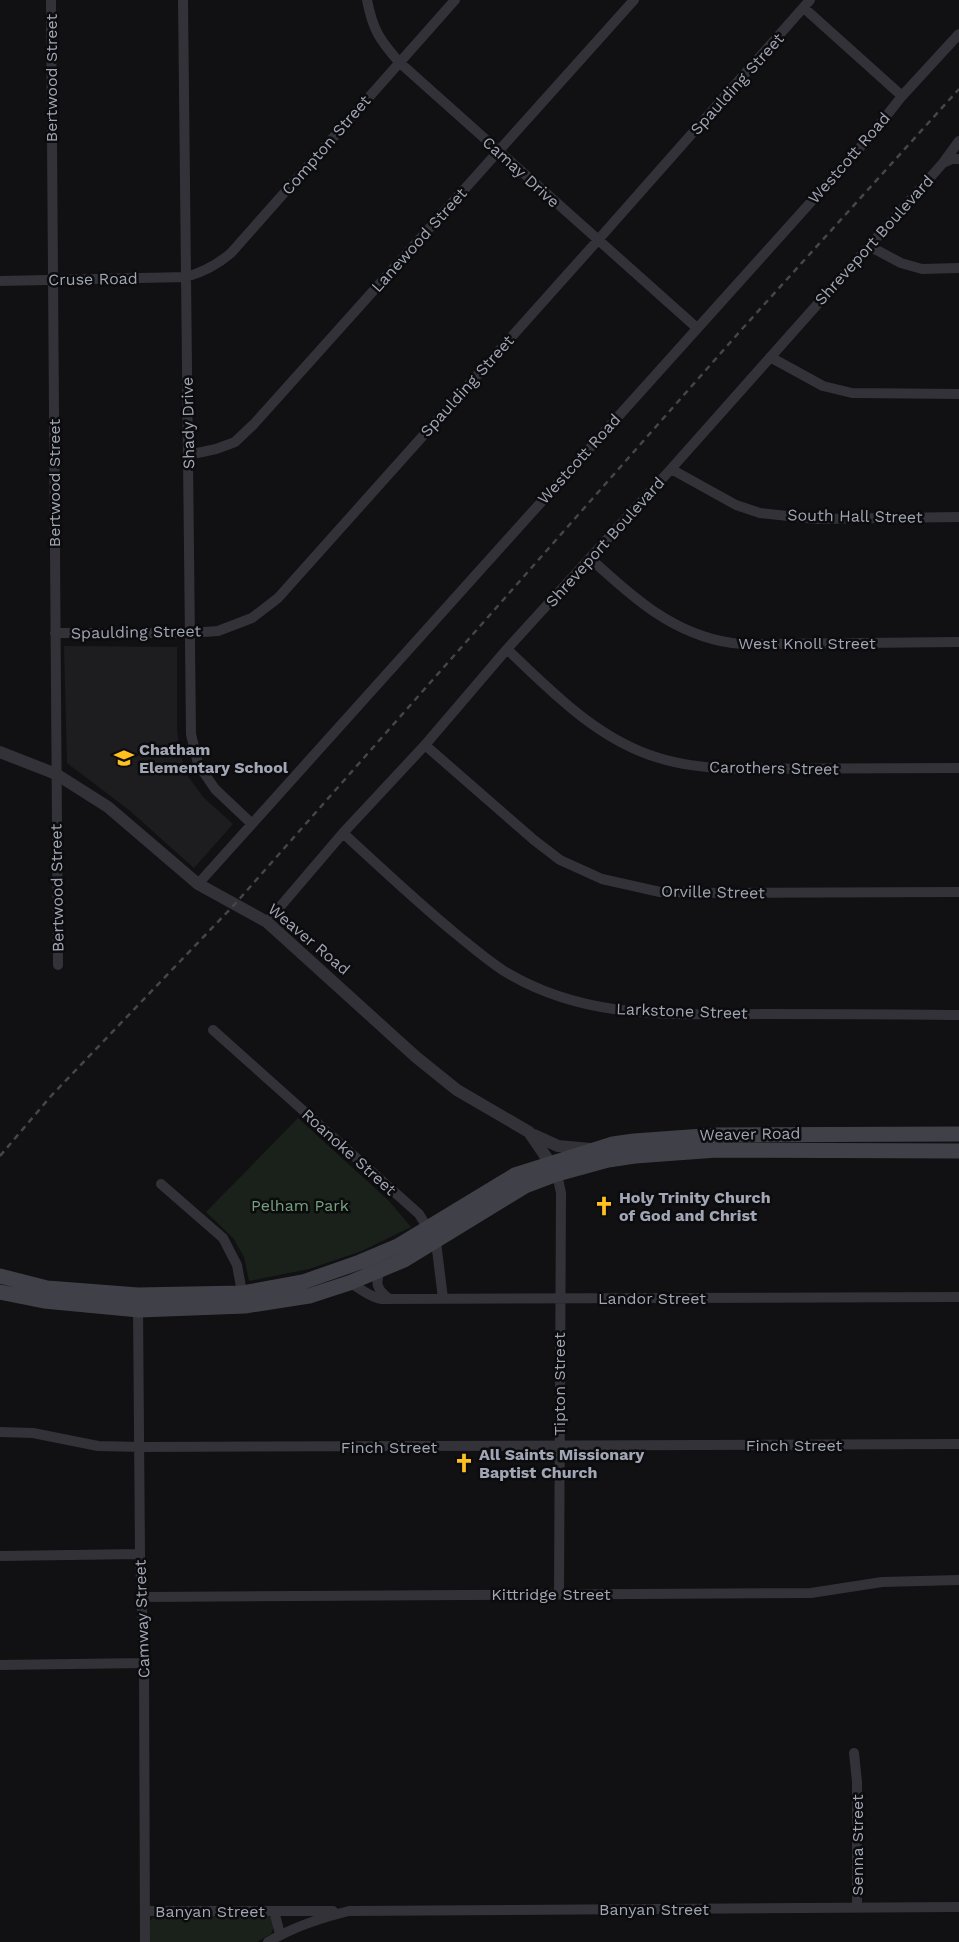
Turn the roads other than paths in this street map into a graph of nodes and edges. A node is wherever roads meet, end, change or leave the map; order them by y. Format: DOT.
graph roads {
  1 [pos="51,0"];
  2 [pos="183,0"];
  3 [pos="367,0"];
  4 [pos="455,0"];
  5 [pos="634,0"];
  6 [pos="807,4"];
  7 [pos="959,34"];
  8 [pos="399,62"];
  9 [pos="902,96"];
  10 [pos="959,142"];
  11 [pos="498,152"];
  12 [pos="959,159"];
  13 [pos="943,162"];
  14 [pos="598,240"];
  15 [pos="869,246"];
  16 [pos="959,268"];
  17 [pos="186,277"];
  18 [pos="52,280"];
  19 [pos="0,281"];
  20 [pos="697,328"];
  21 [pos="770,358"];
  22 [pos="959,394"];
  23 [pos="188,455"];
  24 [pos="671,470"];
  25 [pos="959,517"];
  26 [pos="591,559"];
  27 [pos="55,633"];
  28 [pos="190,634"];
  29 [pos="959,642"];
  30 [pos="507,650"];
  31 [pos="425,745"];
  32 [pos="0,752"];
  33 [pos="959,768"];
  34 [pos="56,774"];
  35 [pos="252,824"];
  36 [pos="343,833"];
  37 [pos="198,884"];
  38 [pos="959,892"];
  39 [pos="267,922"];
  40 [pos="58,965"];
  41 [pos="959,1015"];
  42 [pos="213,1030"];
  43 [pos="529,1132"];
  44 [pos="959,1134"];
  45 [pos="754,1143"];
  46 [pos="594,1150"];
  47 [pos="959,1151"];
  48 [pos="554,1169"];
  49 [pos="161,1184"];
  50 [pos="428,1228"];
  51 [pos="436,1242"];
  52 [pos="380,1270"];
  53 [pos="0,1276"];
  54 [pos="349,1283"];
  55 [pos="0,1292"];
  56 [pos="959,1297"];
  57 [pos="388,1298"];
  58 [pos="443,1298"];
  59 [pos="560,1298"];
  60 [pos="244,1300"];
  61 [pos="138,1303"];
  62 [pos="0,1432"];
  63 [pos="959,1444"];
  64 [pos="559,1446"];
  65 [pos="141,1447"];
  66 [pos="140,1554"];
  67 [pos="0,1556"];
  68 [pos="959,1580"];
  69 [pos="559,1594"];
  70 [pos="143,1597"];
  71 [pos="144,1663"];
  72 [pos="0,1665"];
  73 [pos="854,1753"];
  74 [pos="959,1907"];
  75 [pos="857,1908"];
  76 [pos="145,1911"];
  77 [pos="274,1911"];
  78 [pos="349,1911"];
  79 [pos="280,1934"];
  80 [pos="145,1942"];
  81 [pos="268,1942"];
  1 -- 18 [label="street, Bertwood Street"];
  2 -- 17 [label="street, Shady Drive"];
  3 -- 8 [label="street, Camay Drive"];
  4 -- 8 [label="street, Compton Street"];
  5 -- 11 [label="street, Lanewood Street"];
  6 -- 9 [label="street"];
  6 -- 14 [label="street, Spaulding Street"];
  7 -- 9 [label="street, Westcott Road"];
  8 -- 11 [label="street, Camay Drive"];
  8 -- 17 [label="street, Compton Street"];
  9 -- 20 [label="street, Westcott Road"];
  10 -- 13 [label="street, Shreveport Boulevard"];
  11 -- 14 [label="street, Camay Drive"];
  11 -- 23 [label="street, Lanewood Street"];
  12 -- 13 [label="street, Shreveport Boulevard"];
  13 -- 15 [label="street, Shreveport Boulevard"];
  14 -- 20 [label="street, Camay Drive"];
  14 -- 28 [label="street, Spaulding Street"];
  15 -- 16 [label="street"];
  15 -- 21 [label="street, Shreveport Boulevard"];
  17 -- 18 [label="street, Cruse Road"];
  17 -- 23 [label="street, Shady Drive"];
  18 -- 19 [label="street, Cruse Road"];
  18 -- 27 [label="street, Bertwood Street"];
  20 -- 35 [label="street, Westcott Road"];
  21 -- 22 [label="street"];
  21 -- 24 [label="street, Shreveport Boulevard"];
  23 -- 28 [label="street, Shady Drive"];
  24 -- 25 [label="street, South Hall Street"];
  24 -- 26 [label="street, Shreveport Boulevard"];
  26 -- 29 [label="street, West Knoll Street"];
  26 -- 30 [label="street, Shreveport Boulevard"];
  27 -- 28 [label="street, Spaulding Street"];
  27 -- 34 [label="street, Bertwood Street"];
  28 -- 35 [label="street, Shady Drive"];
  30 -- 31 [label="street, Shreveport Boulevard"];
  30 -- 33 [label="street, Carothers Street"];
  31 -- 36 [label="street, Shreveport Boulevard"];
  31 -- 38 [label="street, Orville Street"];
  32 -- 34 [label="street, Weaver Road"];
  34 -- 37 [label="street, Weaver Road"];
  34 -- 40 [label="street, Bertwood Street"];
  35 -- 37 [label="street, Westcott Road"];
  36 -- 39 [label="street, Shreveport Boulevard"];
  36 -- 41 [label="street, Larkstone Street"];
  37 -- 39 [label="street, Weaver Road"];
  39 -- 43 [label="street, Weaver Road"];
  42 -- 50 [label="street, Roanoke Street"];
  43 -- 46 [label="street"];
  43 -- 48 [label="street, Weaver Road"];
  44 -- 45 [label="main road, Weaver Road"];
  45 -- 46 [label="main road, Weaver Road"];
  45 -- 47 [label="main road, Weaver Road"];
  45 -- 48 [label="main road, Weaver Road"];
  46 -- 48 [label="main road, Weaver Road"];
  48 -- 50 [label="main road"];
  48 -- 51 [label="main road"];
  48 -- 59 [label="street, Tipton Street"];
  49 -- 60 [label="street"];
  50 -- 51 [label="street, Roanoke Street"];
  50 -- 60 [label="main road"];
  51 -- 52 [label="main road"];
  51 -- 58 [label="street, Roanoke Street"];
  52 -- 54 [label="main road"];
  52 -- 57 [label="street"];
  53 -- 61 [label="main road"];
  54 -- 57 [label="street, Landor Street"];
  54 -- 60 [label="main road"];
  55 -- 61 [label="main road"];
  56 -- 59 [label="street, Landor Street"];
  57 -- 58 [label="street, Landor Street"];
  58 -- 59 [label="street, Landor Street"];
  59 -- 64 [label="street, Tipton Street"];
  60 -- 61 [label="main road"];
  61 -- 65 [label="street, Camway Street"];
  62 -- 65 [label="street, Finch Street"];
  63 -- 64 [label="street, Finch Street"];
  64 -- 65 [label="street, Finch Street"];
  64 -- 69 [label="street, Tipton Street"];
  65 -- 66 [label="street, Camway Street"];
  66 -- 67 [label="street"];
  66 -- 70 [label="street, Camway Street"];
  68 -- 69 [label="street, Kittridge Street"];
  69 -- 70 [label="street, Kittridge Street"];
  70 -- 71 [label="street, Camway Street"];
  71 -- 72 [label="street"];
  71 -- 76 [label="street, Camway Street"];
  73 -- 75 [label="street, Senna Street"];
  74 -- 75 [label="street, Banyan Street"];
  75 -- 78 [label="street, Banyan Street"];
  76 -- 77 [label="street, Banyan Street"];
  76 -- 80 [label="street, Camway Street"];
  77 -- 78 [label="street, Banyan Street"];
  77 -- 79 [label="street, Banyan Street"];
  78 -- 79 [label="street, Banyan Street"];
  79 -- 81 [label="street, Banyan Street"];
}
